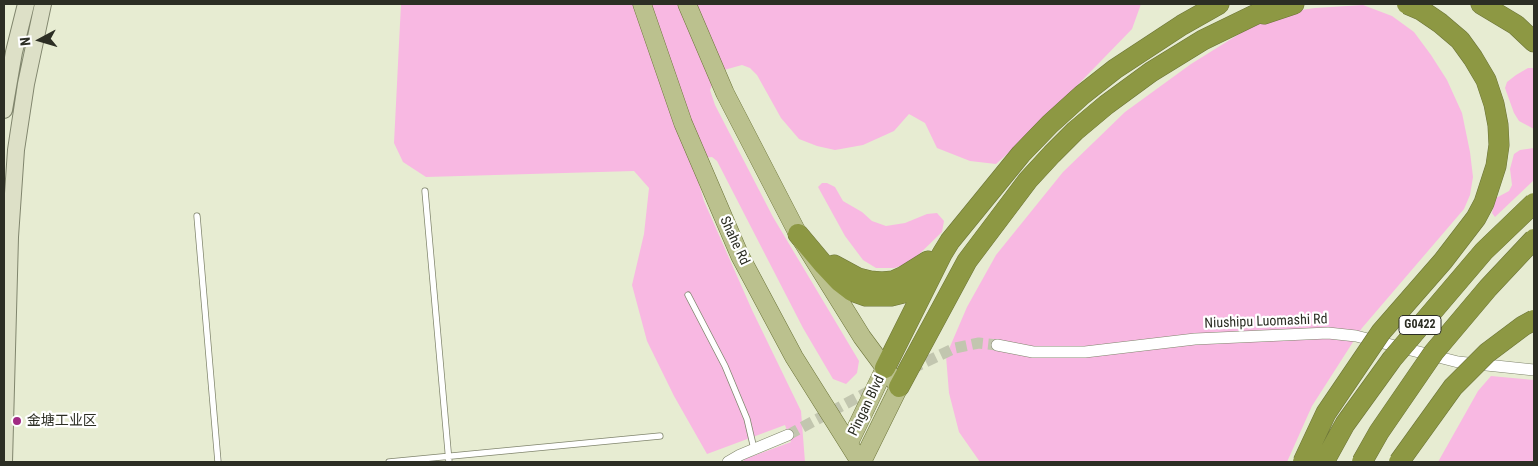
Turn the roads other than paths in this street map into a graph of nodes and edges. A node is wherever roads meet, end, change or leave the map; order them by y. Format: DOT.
graph roads {
  1 [pos="26,4"];
  2 [pos="44,4"];
  3 [pos="642,4"];
  4 [pos="687,4"];
  5 [pos="1219,4"];
  6 [pos="1277,4"];
  7 [pos="1294,4"];
  8 [pos="1407,4"];
  9 [pos="1480,4"];
  10 [pos="1252,16"];
  11 [pos="1534,42"];
  12 [pos="4,110"];
  13 [pos="425,191"];
  14 [pos="1534,203"];
  15 [pos="197,216"];
  16 [pos="798,234"];
  17 [pos="1534,238"];
  18 [pos="946,247"];
  19 [pos="688,295"];
  20 [pos="1534,320"];
  21 [pos="997,345"];
  22 [pos="885,368"];
  23 [pos="1534,370"];
  24 [pos="899,387"];
  25 [pos="788,434"];
  26 [pos="660,436"];
  27 [pos="849,444"];
  28 [pos="754,449"];
  29 [pos="449,459"];
  30 [pos="4,462"];
  31 [pos="218,462"];
  32 [pos="389,462"];
  33 [pos="728,462"];
  34 [pos="861,462"];
  35 [pos="1303,462"];
  36 [pos="1324,462"];
  37 [pos="1362,462"];
  38 [pos="1399,462"];
  1 -- 12 [label="main road"];
  2 -- 30 [label="main road"];
  3 -- 27 [label="main road, Shahe Rd"];
  4 -- 16 [label="main road"];
  5 -- 18 [label="highway"];
  6 -- 10 [label="highway"];
  7 -- 10 [label="highway"];
  8 -- 35 [label="highway, bridge"];
  9 -- 11 [label="highway"];
  10 -- 24 [label="highway"];
  13 -- 29 [label="lane"];
  14 -- 36 [label="highway, G0422, bridge"];
  15 -- 31 [label="lane"];
  16 -- 18 [label="highway"];
  16 -- 22 [label="main road"];
  17 -- 37 [label="highway, G0422, bridge"];
  18 -- 22 [label="highway"];
  19 -- 28 [label="lane"];
  20 -- 38 [label="highway, bridge"];
  21 -- 23 [label="street, Niushipu Luomashi Rd"];
  22 -- 24 [label="main road"];
  22 -- 27 [label="main road, Pingan Blvd"];
  24 -- 34 [label="main road, Pingan Blvd"];
  25 -- 28 [label="street"];
  26 -- 29 [label="lane"];
  27 -- 34 [label="main road, Shahe Rd"];
  28 -- 33 [label="street"];
  29 -- 32 [label="lane"];
}
